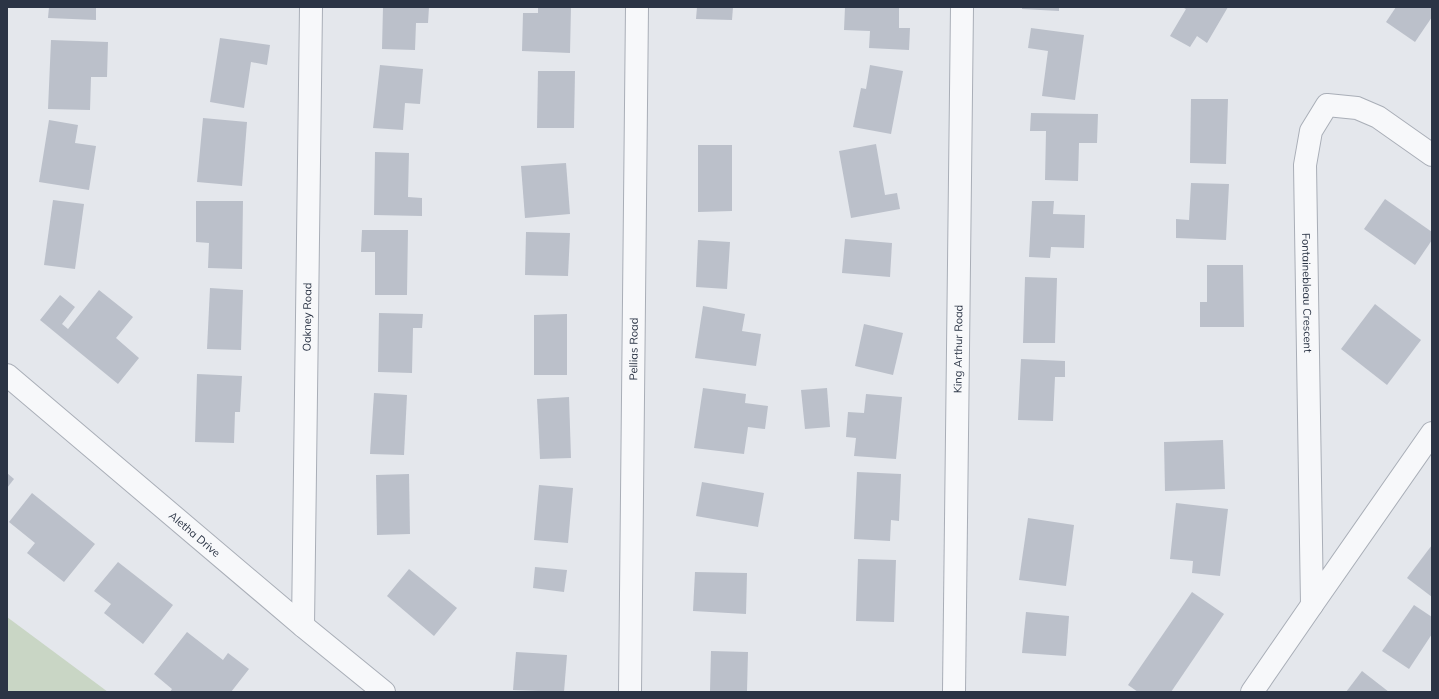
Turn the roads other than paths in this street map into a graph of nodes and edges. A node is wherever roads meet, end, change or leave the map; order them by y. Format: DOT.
graph roads {
  1 [pos="311,7"];
  2 [pos="637,7"];
  3 [pos="962,7"];
  4 [pos="1432,155"];
  5 [pos="7,375"];
  6 [pos="1432,433"];
  7 [pos="1312,605"];
  8 [pos="303,626"];
  9 [pos="384,692"];
  10 [pos="630,692"];
  11 [pos="954,692"];
  12 [pos="1252,692"];
  1 -- 8 [label="street, Oakney Road"];
  2 -- 10 [label="street, Pellias Road"];
  3 -- 11 [label="street, King Arthur Road"];
  4 -- 7 [label="street, Fontainebleau Crescent"];
  5 -- 8 [label="street, Aletha Drive"];
  6 -- 7 [label="street"];
  7 -- 12 [label="street"];
  8 -- 9 [label="street, Aletha Drive"];
}
